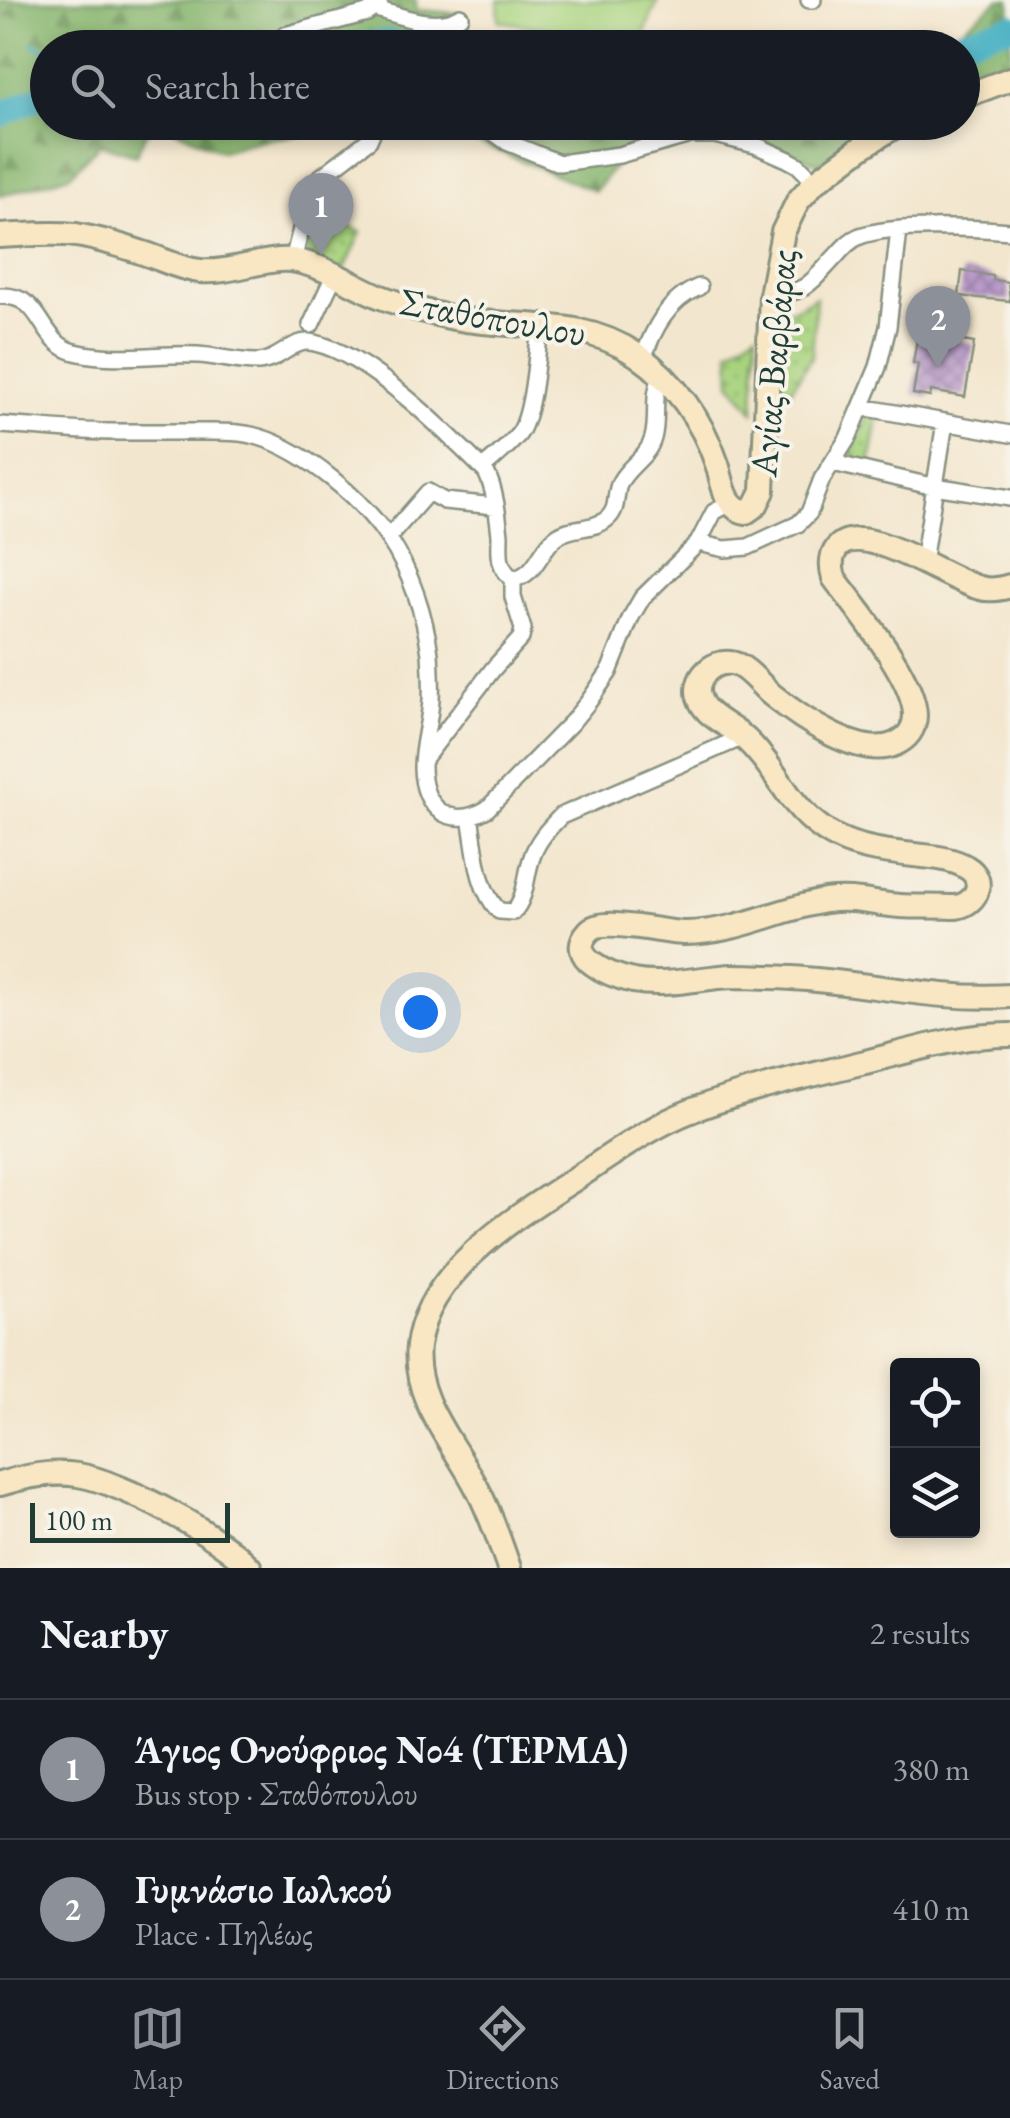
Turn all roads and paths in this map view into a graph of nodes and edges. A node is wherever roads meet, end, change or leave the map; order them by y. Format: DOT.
graph roads {
  1 [pos="371,5"];
  2 [pos="460,16"];
  3 [pos="299,30"];
  4 [pos="1010,79"];
  5 [pos="980,90"];
  6 [pos="368,140"];
  7 [pos="504,140"];
  8 [pos="672,140"];
  9 [pos="735,140"];
  10 [pos="872,140"];
  11 [pos="814,182"];
  12 [pos="899,230"];
  13 [pos="1010,231"];
  14 [pos="0,236"];
  15 [pos="293,260"];
  16 [pos="334,276"];
  17 [pos="699,288"];
  18 [pos="771,295"];
  19 [pos="0,296"];
  20 [pos="311,325"];
  21 [pos="540,326"];
  22 [pos="643,359"];
  23 [pos="662,376"];
  24 [pos="862,408"];
  25 [pos="946,422"];
  26 [pos="0,425"];
  27 [pos="1010,434"];
  28 [pos="833,463"];
  29 [pos="483,468"];
  30 [pos="935,487"];
  31 [pos="1010,498"];
  32 [pos="730,504"];
  33 [pos="495,506"];
  34 [pos="388,538"];
  35 [pos="698,543"];
  36 [pos="923,562"];
  37 [pos="512,579"];
  38 [pos="1010,586"];
  39 [pos="743,737"];
  40 [pos="423,761"];
  41 [pos="470,817"];
  42 [pos="1010,996"];
  43 [pos="1010,1035"];
  44 [pos="0,1484"];
  45 [pos="250,1568"];
  46 [pos="509,1568"];
  1 -- 2 [label="street"];
  1 -- 3 [label="street"];
  4 -- 5 [label="street"];
  6 -- 15 [label="street"];
  7 -- 8 [label="street"];
  9 -- 11 [label="street"];
  10 -- 11 [label="street, Αγίας Βαρβάρας"];
  11 -- 18 [label="street, Αγίας Βαρβάρας"];
  12 -- 13 [label="street"];
  12 -- 18 [label="street"];
  12 -- 24 [label="street"];
  14 -- 15 [label="street"];
  15 -- 16 [label="street, Σταθόπουλου"];
  16 -- 20 [label="street"];
  16 -- 21 [label="street, Σταθόπουλου"];
  17 -- 22 [label="street"];
  18 -- 32 [label="street, Αγίας Βαρβάρας"];
  19 -- 29 [label="street"];
  21 -- 22 [label="street, Σταθόπουλου"];
  21 -- 29 [label="street"];
  22 -- 23 [label="street, Σταθόπουλου"];
  23 -- 32 [label="street, Σταθόπουλου"];
  23 -- 37 [label="street"];
  24 -- 25 [label="street"];
  24 -- 28 [label="street"];
  25 -- 27 [label="street"];
  25 -- 30 [label="street"];
  26 -- 34 [label="street"];
  28 -- 30 [label="street"];
  28 -- 35 [label="street"];
  29 -- 33 [label="street"];
  30 -- 31 [label="street"];
  30 -- 36 [label="street"];
  32 -- 35 [label="street"];
  33 -- 34 [label="street"];
  33 -- 37 [label="street"];
  34 -- 40 [label="street"];
  35 -- 41 [label="street"];
  36 -- 38 [label="street"];
  36 -- 39 [label="street"];
  37 -- 40 [label="street"];
  39 -- 41 [label="street"];
  39 -- 42 [label="street"];
  40 -- 41 [label="street"];
  43 -- 46 [label="street"];
  44 -- 45 [label="street"];
}
